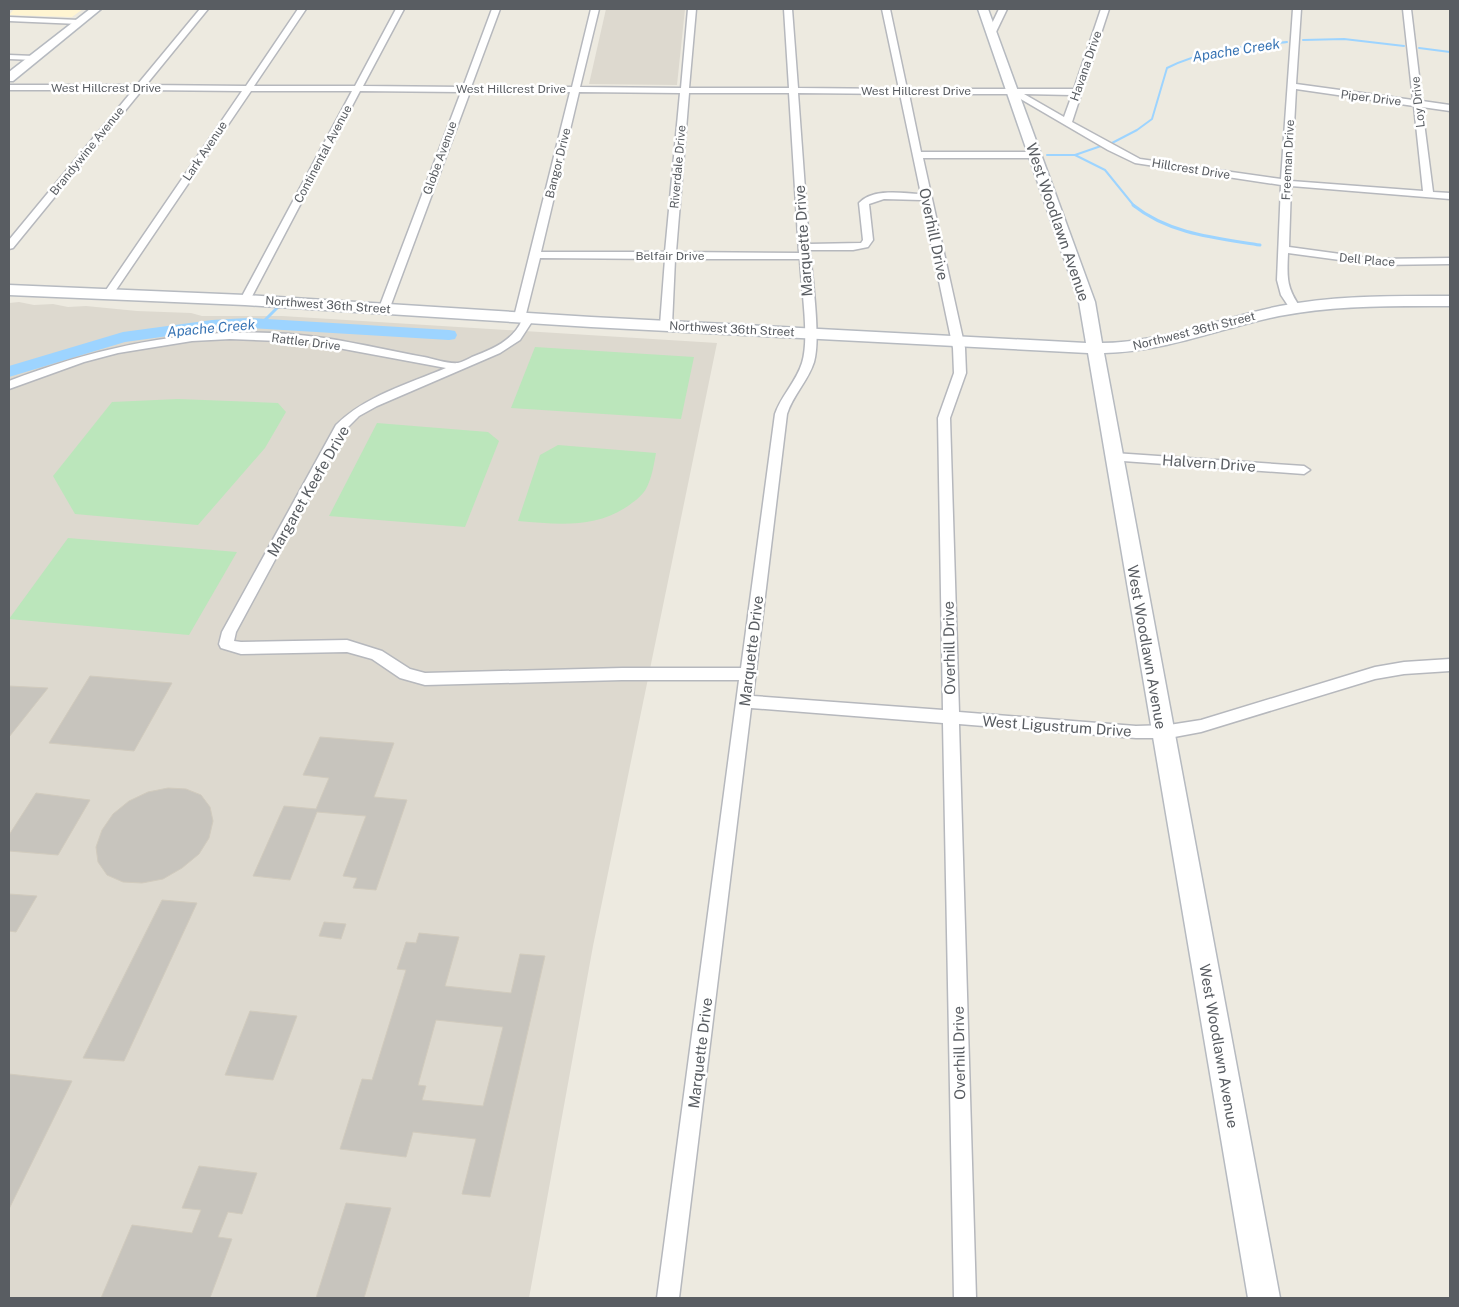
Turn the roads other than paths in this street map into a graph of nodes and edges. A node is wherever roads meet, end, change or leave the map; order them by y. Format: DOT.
graph roads {
  1 [pos="96,9"];
  2 [pos="204,9"];
  3 [pos="302,9"];
  4 [pos="400,9"];
  5 [pos="496,9"];
  6 [pos="595,9"];
  7 [pos="692,9"];
  8 [pos="788,9"];
  9 [pos="886,9"];
  10 [pos="983,9"];
  11 [pos="1003,9"];
  12 [pos="1106,9"];
  13 [pos="1297,9"];
  14 [pos="1407,9"];
  15 [pos="9,19"];
  16 [pos="79,22"];
  17 [pos="992,32"];
  18 [pos="9,57"];
  19 [pos="34,58"];
  20 [pos="9,78"];
  21 [pos="1292,86"];
  22 [pos="9,87"];
  23 [pos="139,88"];
  24 [pos="248,88"];
  25 [pos="358,88"];
  26 [pos="466,88"];
  27 [pos="576,89"];
  28 [pos="686,90"];
  29 [pos="794,91"];
  30 [pos="904,91"];
  31 [pos="1013,92"];
  32 [pos="1078,92"];
  33 [pos="1418,104"];
  34 [pos="1450,108"];
  35 [pos="1067,123"];
  36 [pos="918,155"];
  37 [pos="1036,155"];
  38 [pos="1286,183"];
  39 [pos="1428,194"];
  40 [pos="1450,196"];
  41 [pos="926,197"];
  42 [pos="9,246"];
  43 [pos="1284,249"];
  44 [pos="803,252"];
  45 [pos="536,255"];
  46 [pos="670,256"];
  47 [pos="1450,261"];
  48 [pos="9,290"];
  49 [pos="110,293"];
  50 [pos="245,300"];
  51 [pos="1450,301"];
  52 [pos="385,308"];
  53 [pos="1296,308"];
  54 [pos="525,317"];
  55 [pos="666,325"];
  56 [pos="810,332"];
  57 [pos="958,342"];
  58 [pos="1095,348"];
  59 [pos="459,367"];
  60 [pos="9,386"];
  61 [pos="1114,457"];
  62 [pos="1304,470"];
  63 [pos="1450,665"];
  64 [pos="747,674"];
  65 [pos="745,701"];
  66 [pos="950,718"];
  67 [pos="1162,733"];
  68 [pos="668,1298"];
  69 [pos="965,1298"];
  70 [pos="1264,1298"];
  1 -- 16 [label="main road"];
  2 -- 23 [label="street, Brandywine Avenue"];
  3 -- 24 [label="street, Lark Avenue"];
  4 -- 25 [label="street, Continental Avenue"];
  5 -- 26 [label="street, Globe Avenue"];
  6 -- 27 [label="street, Bangor Drive"];
  7 -- 28 [label="street, Riverdale Drive"];
  8 -- 29 [label="street, Marquette Drive"];
  9 -- 30 [label="street, Overhill Drive"];
  10 -- 17 [label="main road, West Woodlawn Avenue"];
  11 -- 17 [label="street"];
  12 -- 32 [label="street, Havana Drive"];
  13 -- 21 [label="street, Freeman Drive"];
  14 -- 33 [label="street, Loy Drive"];
  15 -- 16 [label="street"];
  16 -- 19 [label="main road"];
  17 -- 31 [label="main road, West Woodlawn Avenue"];
  18 -- 19 [label="street"];
  19 -- 20 [label="main road"];
  21 -- 33 [label="street, Piper Drive"];
  21 -- 38 [label="street, Freeman Drive"];
  22 -- 23 [label="street, West Hillcrest Drive"];
  23 -- 24 [label="street, West Hillcrest Drive"];
  23 -- 42 [label="street, Brandywine Avenue"];
  24 -- 25 [label="street, West Hillcrest Drive"];
  24 -- 49 [label="street, Lark Avenue"];
  25 -- 26 [label="street, West Hillcrest Drive"];
  25 -- 50 [label="street, Continental Avenue"];
  26 -- 27 [label="street, West Hillcrest Drive"];
  26 -- 52 [label="street, Globe Avenue"];
  27 -- 28 [label="street, West Hillcrest Drive"];
  27 -- 45 [label="street, Bangor Drive"];
  28 -- 29 [label="street, West Hillcrest Drive"];
  28 -- 46 [label="street, Riverdale Drive"];
  29 -- 30 [label="street, West Hillcrest Drive"];
  29 -- 44 [label="street, Marquette Drive"];
  30 -- 31 [label="street, West Hillcrest Drive"];
  30 -- 36 [label="street, Overhill Drive"];
  31 -- 32 [label="street"];
  31 -- 35 [label="street, Hillcrest Drive"];
  31 -- 37 [label="main road, West Woodlawn Avenue"];
  32 -- 35 [label="street, Havana Drive"];
  33 -- 34 [label="street, Piper Drive"];
  33 -- 39 [label="street, Loy Drive"];
  35 -- 38 [label="street, Hillcrest Drive"];
  36 -- 37 [label="street"];
  36 -- 41 [label="street, Overhill Drive"];
  37 -- 58 [label="main road, West Woodlawn Avenue"];
  38 -- 39 [label="street, Hillcrest Drive"];
  38 -- 43 [label="street, Freeman Drive"];
  39 -- 40 [label="street, Hillcrest Drive"];
  41 -- 44 [label="street, Belfair Drive"];
  41 -- 57 [label="street, Overhill Drive"];
  43 -- 47 [label="street, Dell Place"];
  43 -- 53 [label="street, Freeman Drive"];
  44 -- 46 [label="street, Belfair Drive"];
  44 -- 56 [label="street, Marquette Drive"];
  45 -- 46 [label="street, Belfair Drive"];
  45 -- 54 [label="street, Bangor Drive"];
  46 -- 55 [label="street, Riverdale Drive"];
  48 -- 49 [label="main road, Northwest 36th Street"];
  49 -- 50 [label="main road, Northwest 36th Street"];
  50 -- 52 [label="main road, Northwest 36th Street"];
  51 -- 53 [label="main road, Northwest 36th Street"];
  52 -- 54 [label="main road, Northwest 36th Street"];
  53 -- 58 [label="main road, Northwest 36th Street"];
  54 -- 55 [label="main road, Northwest 36th Street"];
  54 -- 59 [label="street, Margaret Keefe Drive"];
  55 -- 56 [label="main road, Northwest 36th Street"];
  56 -- 57 [label="main road, Northwest 36th Street"];
  56 -- 64 [label="street, Marquette Drive"];
  57 -- 58 [label="main road, Northwest 36th Street"];
  57 -- 66 [label="street, Overhill Drive"];
  58 -- 61 [label="main road, West Woodlawn Avenue"];
  59 -- 60 [label="street, Rattler Drive"];
  59 -- 64 [label="street, Margaret Keefe Drive"];
  61 -- 62 [label="street, Halvern Drive"];
  61 -- 67 [label="main road, West Woodlawn Avenue"];
  63 -- 67 [label="street, West Ligustrum Drive"];
  64 -- 65 [label="street, Marquette Drive"];
  65 -- 66 [label="street, West Ligustrum Drive"];
  65 -- 68 [label="street, Marquette Drive"];
  66 -- 67 [label="street, West Ligustrum Drive"];
  66 -- 69 [label="street, Overhill Drive"];
  67 -- 70 [label="main road, West Woodlawn Avenue"];
}
